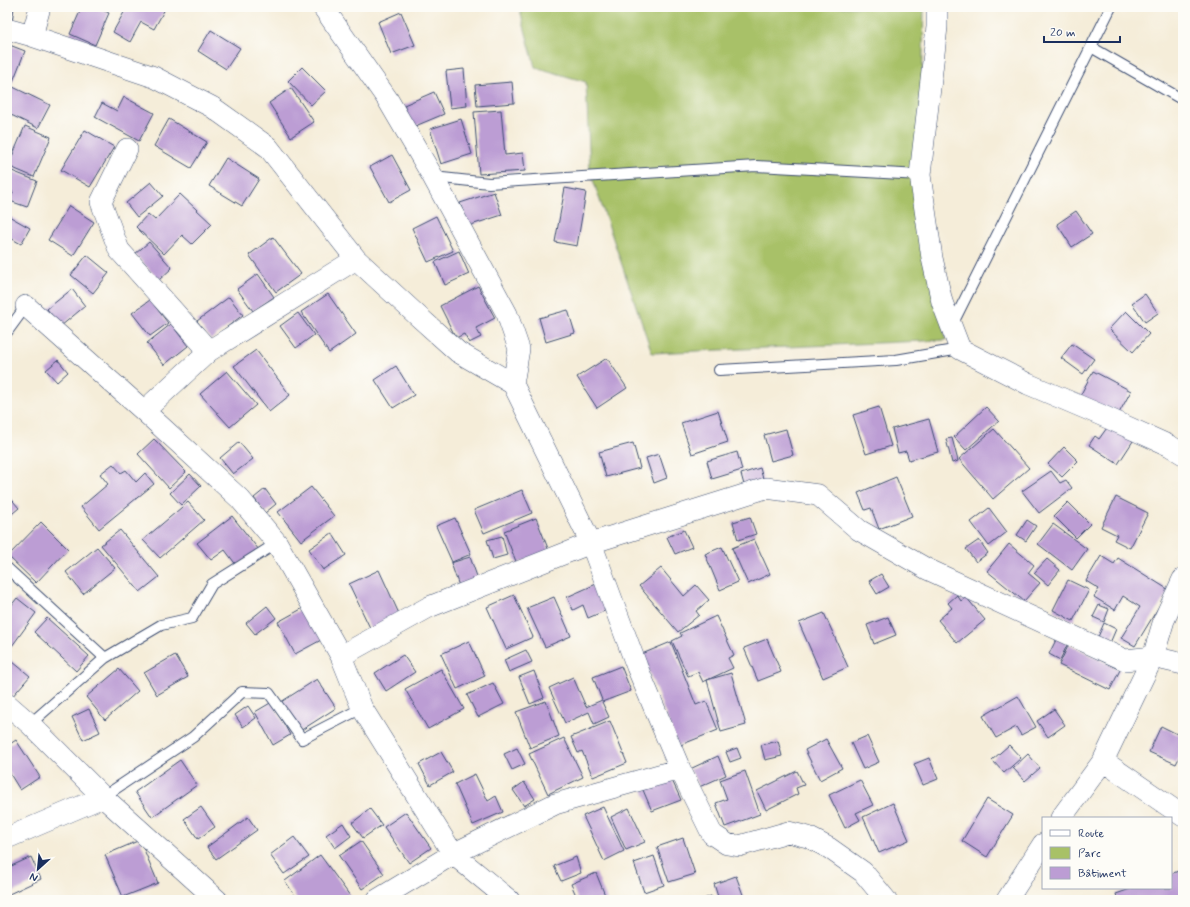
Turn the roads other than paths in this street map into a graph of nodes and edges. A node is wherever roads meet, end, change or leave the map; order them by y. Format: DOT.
graph roads {
  1 [pos="40,7"];
  2 [pos="323,7"];
  3 [pos="937,7"];
  4 [pos="1111,7"];
  5 [pos="7,29"];
  6 [pos="32,36"];
  7 [pos="1091,47"];
  8 [pos="1183,100"];
  9 [pos="127,149"];
  10 [pos="920,175"];
  11 [pos="434,177"];
  12 [pos="356,259"];
  13 [pos="26,306"];
  14 [pos="951,326"];
  15 [pos="7,332"];
  16 [pos="960,349"];
  17 [pos="209,351"];
  18 [pos="719,370"];
  19 [pos="513,384"];
  20 [pos="144,411"];
  21 [pos="1183,454"];
  22 [pos="277,543"];
  23 [pos="591,544"];
  24 [pos="7,568"];
  25 [pos="1183,579"];
  26 [pos="341,656"];
  27 [pos="1153,657"];
  28 [pos="105,658"];
  29 [pos="1183,664"];
  30 [pos="7,704"];
  31 [pos="362,708"];
  32 [pos="30,724"];
  33 [pos="1103,761"];
  34 [pos="680,769"];
  35 [pos="103,797"];
  36 [pos="1183,816"];
  37 [pos="1062,817"];
  38 [pos="7,838"];
  39 [pos="1042,846"];
  40 [pos="453,854"];
  41 [pos="217,900"];
  42 [pos="377,900"];
  43 [pos="509,900"];
  44 [pos="886,900"];
  45 [pos="1007,900"];
  1 -- 6 [label="street"];
  2 -- 11 [label="street"];
  3 -- 10 [label="street"];
  4 -- 7 [label="lane"];
  5 -- 6 [label="street"];
  6 -- 12 [label="street"];
  7 -- 8 [label="lane"];
  7 -- 14 [label="lane"];
  9 -- 17 [label="street"];
  10 -- 11 [label="lane"];
  10 -- 14 [label="street"];
  11 -- 19 [label="street"];
  12 -- 17 [label="street"];
  12 -- 19 [label="street"];
  13 -- 15 [label="lane"];
  13 -- 20 [label="street"];
  14 -- 16 [label="street"];
  16 -- 18 [label="lane"];
  16 -- 21 [label="street"];
  17 -- 20 [label="street"];
  19 -- 23 [label="street"];
  20 -- 22 [label="street"];
  22 -- 26 [label="street"];
  22 -- 28 [label="lane"];
  23 -- 26 [label="street"];
  23 -- 27 [label="street"];
  23 -- 34 [label="street"];
  24 -- 28 [label="lane"];
  25 -- 27 [label="street"];
  26 -- 31 [label="street"];
  27 -- 29 [label="street"];
  27 -- 33 [label="street"];
  28 -- 32 [label="lane"];
  30 -- 32 [label="street"];
  31 -- 35 [label="lane"];
  31 -- 40 [label="street"];
  32 -- 35 [label="street"];
  33 -- 36 [label="street"];
  33 -- 37 [label="street"];
  34 -- 40 [label="street"];
  34 -- 44 [label="street"];
  35 -- 38 [label="street"];
  35 -- 41 [label="street"];
  39 -- 45 [label="street"];
  40 -- 42 [label="street"];
  40 -- 43 [label="street"];
}
